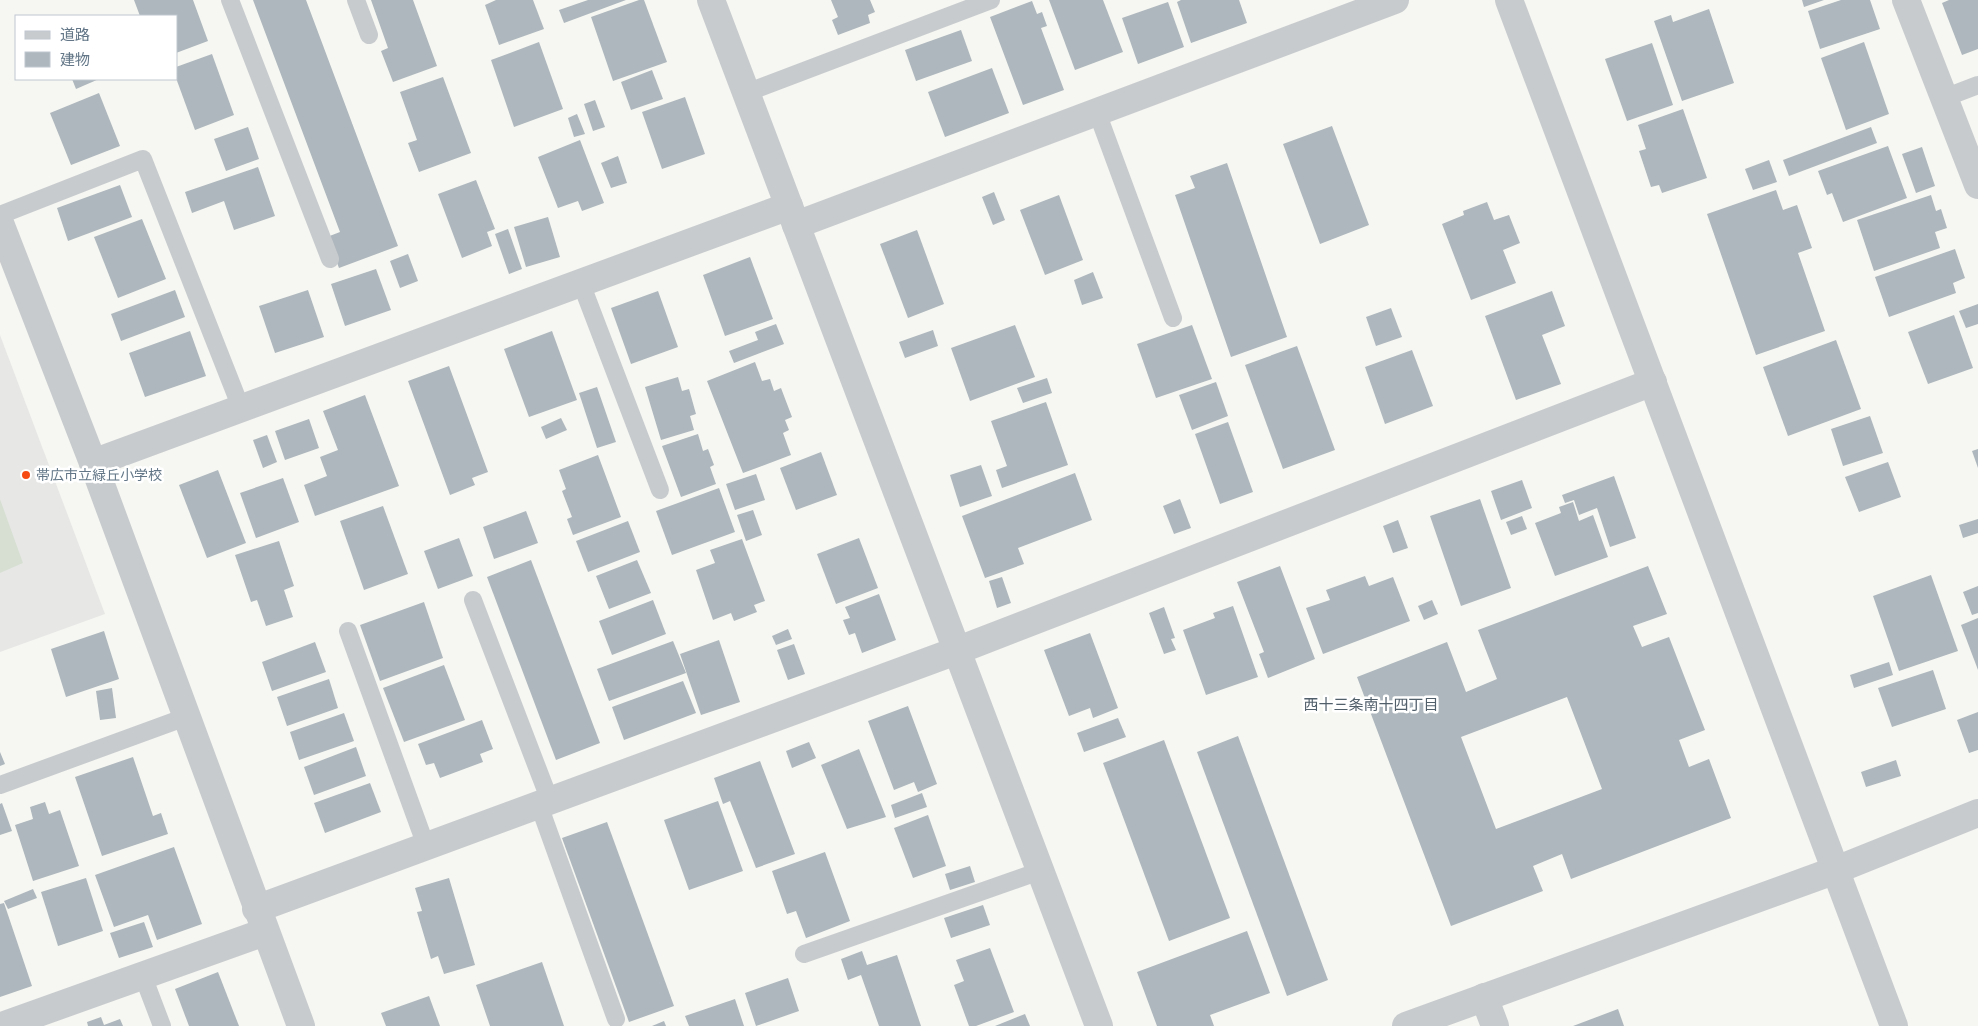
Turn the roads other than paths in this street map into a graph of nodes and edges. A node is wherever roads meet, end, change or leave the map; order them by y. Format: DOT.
graph roads {
  1 [pos="230,0"];
  2 [pos="356,0"];
  3 [pos="711,0"];
  4 [pos="990,0"];
  5 [pos="1396,0"];
  6 [pos="1509,0"];
  7 [pos="1906,0"];
  8 [pos="369,36"];
  9 [pos="1978,85"];
  10 [pos="746,93"];
  11 [pos="1944,98"];
  12 [pos="1097,112"];
  13 [pos="1978,185"];
  14 [pos="0,215"];
  15 [pos="792,215"];
  16 [pos="0,223"];
  17 [pos="330,259"];
  18 [pos="581,283"];
  19 [pos="1173,318"];
  20 [pos="1653,382"];
  21 [pos="241,408"];
  22 [pos="92,463"];
  23 [pos="660,490"];
  24 [pos="473,600"];
  25 [pos="348,631"];
  26 [pos="956,651"];
  27 [pos="186,717"];
  28 [pos="0,784"];
  29 [pos="545,803"];
  30 [pos="1978,813"];
  31 [pos="426,846"];
  32 [pos="1836,870"];
  33 [pos="1040,872"];
  34 [pos="261,921"];
  35 [pos="804,954"];
  36 [pos="143,976"];
  37 [pos="1484,997"];
  38 [pos="616,1019"];
  39 [pos="2,1026"];
  40 [pos="162,1026"];
  41 [pos="301,1026"];
  42 [pos="1099,1026"];
  43 [pos="1406,1026"];
  44 [pos="1495,1026"];
  45 [pos="1894,1026"];
  1 -- 17 [label="lane"];
  2 -- 8 [label="lane"];
  3 -- 10 [label="street"];
  4 -- 10 [label="lane"];
  5 -- 12 [label="street"];
  6 -- 20 [label="street"];
  7 -- 11 [label="street"];
  9 -- 11 [label="lane"];
  10 -- 15 [label="street"];
  11 -- 13 [label="street"];
  12 -- 15 [label="street"];
  12 -- 19 [label="lane"];
  14 -- 21 [label="lane"];
  15 -- 18 [label="street"];
  15 -- 26 [label="street"];
  16 -- 22 [label="street"];
  18 -- 21 [label="street"];
  18 -- 23 [label="lane"];
  20 -- 26 [label="street"];
  20 -- 32 [label="street"];
  21 -- 22 [label="street"];
  22 -- 27 [label="street"];
  24 -- 29 [label="lane"];
  25 -- 31 [label="lane"];
  26 -- 29 [label="street"];
  26 -- 33 [label="street"];
  27 -- 28 [label="lane"];
  27 -- 34 [label="street"];
  29 -- 31 [label="street"];
  29 -- 38 [label="lane"];
  30 -- 32 [label="street"];
  31 -- 34 [label="street"];
  32 -- 37 [label="street"];
  32 -- 45 [label="street"];
  33 -- 35 [label="lane"];
  33 -- 42 [label="street"];
  34 -- 36 [label="street"];
  34 -- 41 [label="street"];
  36 -- 39 [label="street"];
  36 -- 40 [label="lane"];
  37 -- 43 [label="street"];
  37 -- 44 [label="street"];
}
